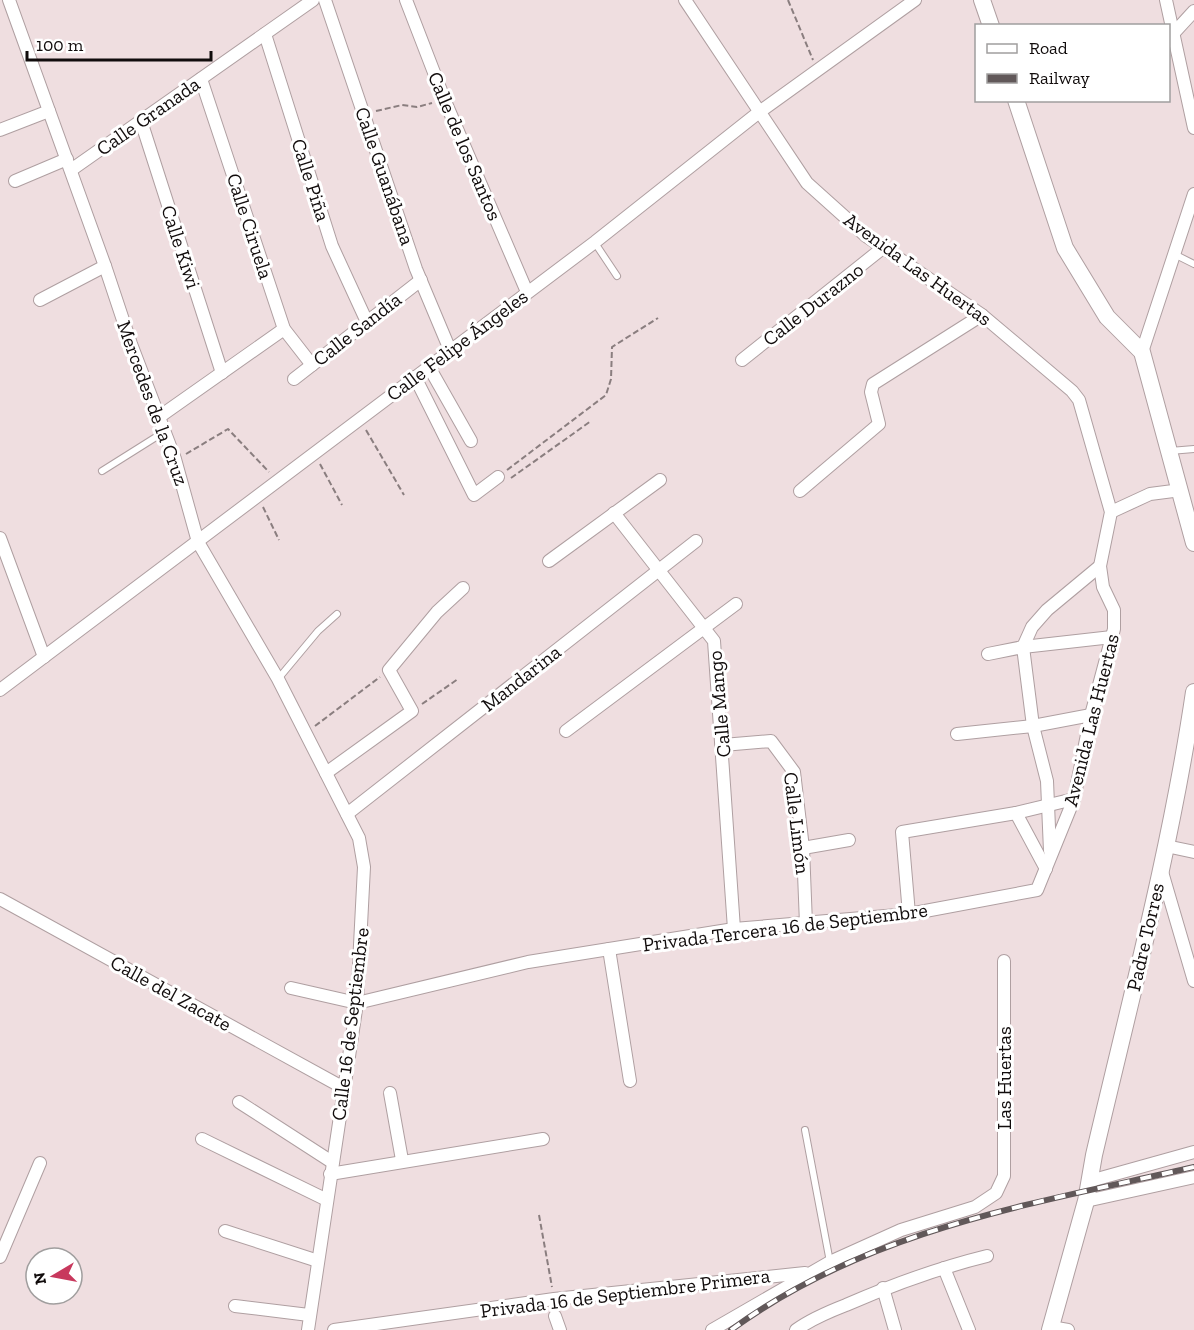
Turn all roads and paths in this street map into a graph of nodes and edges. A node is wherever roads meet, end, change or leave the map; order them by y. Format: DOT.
graph roads {
  1 [pos="9,0"];
  2 [pos="313,0"];
  3 [pos="325,0"];
  4 [pos="406,0"];
  5 [pos="685,0"];
  6 [pos="788,0"];
  7 [pos="915,0"];
  8 [pos="982,0"];
  9 [pos="1166,0"];
  10 [pos="1194,10"];
  11 [pos="990,24"];
  12 [pos="265,34"];
  13 [pos="1172,36"];
  14 [pos="818,70"];
  15 [pos="201,79"];
  16 [pos="445,101"];
  17 [pos="1017,102"];
  18 [pos="49,111"];
  19 [pos="758,113"];
  20 [pos="365,114"];
  21 [pos="141,121"];
  22 [pos="1194,128"];
  23 [pos="0,130"];
  24 [pos="69,164"];
  25 [pos="15,180"];
  26 [pos="1194,194"];
  27 [pos="595,242"];
  28 [pos="884,247"];
  29 [pos="1174,254"];
  30 [pos="1194,264"];
  31 [pos="105,266"];
  32 [pos="617,276"];
  33 [pos="421,280"];
  34 [pos="527,292"];
  35 [pos="40,300"];
  36 [pos="982,315"];
  37 [pos="658,318"];
  38 [pos="367,322"];
  39 [pos="284,329"];
  40 [pos="450,350"];
  41 [pos="1142,352"];
  42 [pos="742,360"];
  43 [pos="312,365"];
  44 [pos="429,367"];
  45 [pos="222,373"];
  46 [pos="415,377"];
  47 [pos="294,379"];
  48 [pos="159,417"];
  49 [pos="360,420"];
  50 [pos="591,421"];
  51 [pos="165,431"];
  52 [pos="471,441"];
  53 [pos="1194,450"];
  54 [pos="1169,451"];
  55 [pos="314,454"];
  56 [pos="176,459"];
  57 [pos="102,471"];
  58 [pos="269,472"];
  59 [pos="498,477"];
  60 [pos="660,480"];
  61 [pos="1181,490"];
  62 [pos="800,492"];
  63 [pos="404,495"];
  64 [pos="258,496"];
  65 [pos="342,505"];
  66 [pos="1110,512"];
  67 [pos="614,513"];
  68 [pos="0,538"];
  69 [pos="279,540"];
  70 [pos="696,541"];
  71 [pos="198,542"];
  72 [pos="1194,543"];
  73 [pos="549,561"];
  74 [pos="1100,566"];
  75 [pos="660,570"];
  76 [pos="463,588"];
  77 [pos="736,604"];
  78 [pos="336,614"];
  79 [pos="705,629"];
  80 [pos="1112,638"];
  81 [pos="1023,647"];
  82 [pos="988,654"];
  83 [pos="44,657"];
  84 [pos="389,670"];
  85 [pos="278,679"];
  86 [pos="458,679"];
  87 [pos="0,690"];
  88 [pos="1194,692"];
  89 [pos="412,711"];
  90 [pos="1091,716"];
  91 [pos="1034,726"];
  92 [pos="566,731"];
  93 [pos="306,734"];
  94 [pos="957,734"];
  95 [pos="723,745"];
  96 [pos="1188,772"];
  97 [pos="326,773"];
  98 [pos="1074,799"];
  99 [pos="1049,804"];
  100 [pos="1016,813"];
  101 [pos="347,814"];
  102 [pos="849,840"];
  103 [pos="1166,846"];
  104 [pos="803,848"];
  105 [pos="1194,852"];
  106 [pos="1050,856"];
  107 [pos="1046,870"];
  108 [pos="1161,870"];
  109 [pos="1037,890"];
  110 [pos="0,899"];
  111 [pos="909,914"];
  112 [pos="806,924"];
  113 [pos="734,929"];
  114 [pos="609,949"];
  115 [pos="1004,961"];
  116 [pos="1194,981"];
  117 [pos="291,988"];
  118 [pos="357,1003"];
  119 [pos="630,1081"];
  120 [pos="342,1087"];
  121 [pos="390,1093"];
  122 [pos="239,1102"];
  123 [pos="805,1130"];
  124 [pos="543,1138"];
  125 [pos="202,1139"];
  126 [pos="1194,1152"];
  127 [pos="402,1160"];
  128 [pos="40,1163"];
  129 [pos="331,1168"];
  130 [pos="1194,1178"];
  131 [pos="1090,1180"];
  132 [pos="327,1200"];
  133 [pos="1086,1201"];
  134 [pos="539,1215"];
  135 [pos="225,1231"];
  136 [pos="987,1256"];
  137 [pos="0,1257"];
  138 [pos="318,1261"];
  139 [pos="830,1262"];
  140 [pos="944,1268"];
  141 [pos="809,1272"];
  142 [pos="883,1288"];
  143 [pos="554,1299"];
  144 [pos="235,1306"];
  145 [pos="309,1316"];
  146 [pos="555,1316"];
  147 [pos="810,1326"];
  148 [pos="1056,1329"];
  149 [pos="308,1330"];
  150 [pos="334,1330"];
  151 [pos="560,1330"];
  152 [pos="712,1330"];
  153 [pos="796,1330"];
  154 [pos="895,1330"];
  155 [pos="969,1330"];
  1 -- 18 [label="street, Mercedes de la Cruz"];
  2 -- 12 [label="street, Calle Granada"];
  3 -- 20 [label="street, Calle Guanábana"];
  4 -- 16 [label="street, Calle de los Santos"];
  5 -- 19 [label="street, Avenida Las Huertas"];
  6 -- 14 [label="path"];
  7 -- 14 [label="street, Calle Felipe Ángeles"];
  8 -- 11 [label="street"];
  9 -- 13 [label="street"];
  10 -- 13 [label="street"];
  12 -- 15 [label="street, Calle Granada"];
  12 -- 38 [label="street, Calle Piña"];
  13 -- 22 [label="street"];
  14 -- 19 [label="street, Calle Felipe Ángeles"];
  15 -- 21 [label="street, Calle Granada"];
  15 -- 39 [label="street, Calle Ciruela"];
  16 -- 20 [label="path"];
  16 -- 34 [label="street, Calle de los Santos"];
  17 -- 41 [label="street"];
  18 -- 23 [label="street"];
  18 -- 24 [label="street, Mercedes de la Cruz"];
  19 -- 27 [label="street, Calle Felipe Ángeles"];
  19 -- 28 [label="street, Avenida Las Huertas"];
  20 -- 33 [label="street, Calle Guanábana"];
  21 -- 24 [label="street, Calle Granada"];
  21 -- 45 [label="street, Calle Kiwi"];
  24 -- 25 [label="street, Calle Granada"];
  24 -- 31 [label="street, Mercedes de la Cruz"];
  26 -- 29 [label="street"];
  27 -- 32 [label="lane"];
  27 -- 34 [label="street, Calle Felipe Ángeles"];
  28 -- 36 [label="street, Avenida Las Huertas"];
  28 -- 42 [label="street, Calle Durazno"];
  29 -- 30 [label="lane"];
  29 -- 41 [label="street"];
  31 -- 35 [label="street"];
  31 -- 48 [label="street, Mercedes de la Cruz"];
  33 -- 38 [label="street, Calle Sandía"];
  33 -- 40 [label="street, Calle Guanábana"];
  34 -- 40 [label="street, Calle Felipe Ángeles"];
  36 -- 62 [label="street"];
  36 -- 66 [label="street, Avenida Las Huertas"];
  37 -- 59 [label="path"];
  38 -- 43 [label="street, Calle Sandía"];
  39 -- 43 [label="street, Calle Ciruela"];
  39 -- 45 [label="street"];
  40 -- 44 [label="street, Calle Felipe Ángeles"];
  41 -- 54 [label="street"];
  43 -- 47 [label="street, Calle Sandía"];
  44 -- 46 [label="street, Calle Felipe Ángeles"];
  44 -- 52 [label="street"];
  45 -- 48 [label="street"];
  46 -- 49 [label="street, Calle Felipe Ángeles"];
  46 -- 59 [label="street"];
  48 -- 51 [label="street, Mercedes de la Cruz"];
  49 -- 55 [label="street, Calle Felipe Ángeles"];
  49 -- 63 [label="path"];
  50 -- 59 [label="path"];
  51 -- 56 [label="street, Mercedes de la Cruz"];
  51 -- 57 [label="lane"];
  53 -- 54 [label="lane"];
  54 -- 61 [label="street"];
  55 -- 64 [label="street, Calle Felipe Ángeles"];
  55 -- 65 [label="path"];
  56 -- 58 [label="path"];
  56 -- 71 [label="street, Mercedes de la Cruz"];
  60 -- 67 [label="street"];
  61 -- 66 [label="street"];
  61 -- 72 [label="street"];
  64 -- 69 [label="path"];
  64 -- 71 [label="street, Calle Felipe Ángeles"];
  66 -- 74 [label="street, Avenida Las Huertas"];
  67 -- 73 [label="street"];
  67 -- 75 [label="street, Calle Mango"];
  68 -- 83 [label="street"];
  70 -- 75 [label="street, Mandarina"];
  71 -- 83 [label="street, Calle Felipe Ángeles"];
  71 -- 85 [label="street, Calle 16 de Septiembre"];
  74 -- 80 [label="street, Avenida Las Huertas"];
  74 -- 81 [label="street"];
  75 -- 79 [label="street, Calle Mango"];
  75 -- 101 [label="street, Mandarina"];
  76 -- 84 [label="street"];
  77 -- 79 [label="street"];
  78 -- 85 [label="lane"];
  79 -- 92 [label="street"];
  79 -- 95 [label="street, Calle Mango"];
  80 -- 81 [label="street"];
  80 -- 90 [label="street, Avenida Las Huertas"];
  81 -- 82 [label="street"];
  81 -- 91 [label="street"];
  83 -- 87 [label="street, Calle Felipe Ángeles"];
  84 -- 89 [label="street"];
  84 -- 93 [label="path"];
  85 -- 93 [label="street, Calle 16 de Septiembre"];
  86 -- 89 [label="path"];
  88 -- 96 [label="street, Padre Torres"];
  89 -- 97 [label="street"];
  90 -- 91 [label="street"];
  90 -- 98 [label="street, Avenida Las Huertas"];
  91 -- 94 [label="street"];
  91 -- 99 [label="street"];
  93 -- 97 [label="street, Calle 16 de Septiembre"];
  95 -- 104 [label="street, Calle Limón"];
  95 -- 113 [label="street, Calle Mango"];
  96 -- 103 [label="street, Padre Torres"];
  97 -- 101 [label="street, Calle 16 de Septiembre"];
  98 -- 99 [label="street"];
  98 -- 106 [label="street, Avenida Las Huertas"];
  99 -- 100 [label="street"];
  99 -- 106 [label="street"];
  100 -- 107 [label="street"];
  100 -- 111 [label="street"];
  101 -- 118 [label="street, Calle 16 de Septiembre"];
  102 -- 104 [label="street"];
  103 -- 105 [label="street"];
  103 -- 108 [label="street, Padre Torres"];
  104 -- 112 [label="street, Calle Limón"];
  106 -- 107 [label="street, Avenida Las Huertas"];
  107 -- 109 [label="street, Avenida Las Huertas"];
  108 -- 116 [label="street"];
  108 -- 131 [label="street, Padre Torres"];
  109 -- 111 [label="street, Privada Tercera 16 de Septiembre"];
  110 -- 120 [label="street, Calle del Zacate"];
  111 -- 112 [label="street, Privada Tercera 16 de Septiembre"];
  112 -- 113 [label="street, Privada Tercera 16 de Septiembre"];
  113 -- 114 [label="street, Privada Tercera 16 de Septiembre"];
  114 -- 118 [label="street, Privada Tercera 16 de Septiembre"];
  114 -- 119 [label="street"];
  115 -- 139 [label="street, Las Huertas"];
  117 -- 118 [label="street"];
  118 -- 120 [label="street, Calle 16 de Septiembre"];
  120 -- 129 [label="street, Calle 16 de Septiembre"];
  121 -- 127 [label="street"];
  122 -- 129 [label="street"];
  123 -- 139 [label="lane"];
  124 -- 127 [label="street"];
  125 -- 132 [label="street"];
  126 -- 131 [label="street"];
  127 -- 129 [label="street"];
  128 -- 137 [label="street"];
  129 -- 132 [label="street, Calle 16 de Septiembre"];
  130 -- 133 [label="street"];
  131 -- 133 [label="street, Padre Torres"];
  132 -- 138 [label="street, Calle 16 de Septiembre"];
  133 -- 148 [label="street, Padre Torres"];
  134 -- 143 [label="path"];
  135 -- 138 [label="street"];
  136 -- 140 [label="street"];
  138 -- 145 [label="street, Calle 16 de Septiembre"];
  139 -- 141 [label="street"];
  140 -- 142 [label="street"];
  140 -- 155 [label="street"];
  141 -- 143 [label="street, Privada 16 de Septiembre Primera"];
  141 -- 152 [label="street"];
  142 -- 147 [label="street"];
  142 -- 154 [label="street"];
  143 -- 150 [label="street, Privada 16 de Septiembre Primera"];
  144 -- 145 [label="street"];
  145 -- 149 [label="street, Calle 16 de Septiembre"];
  146 -- 151 [label="street"];
  147 -- 153 [label="street"];
}
